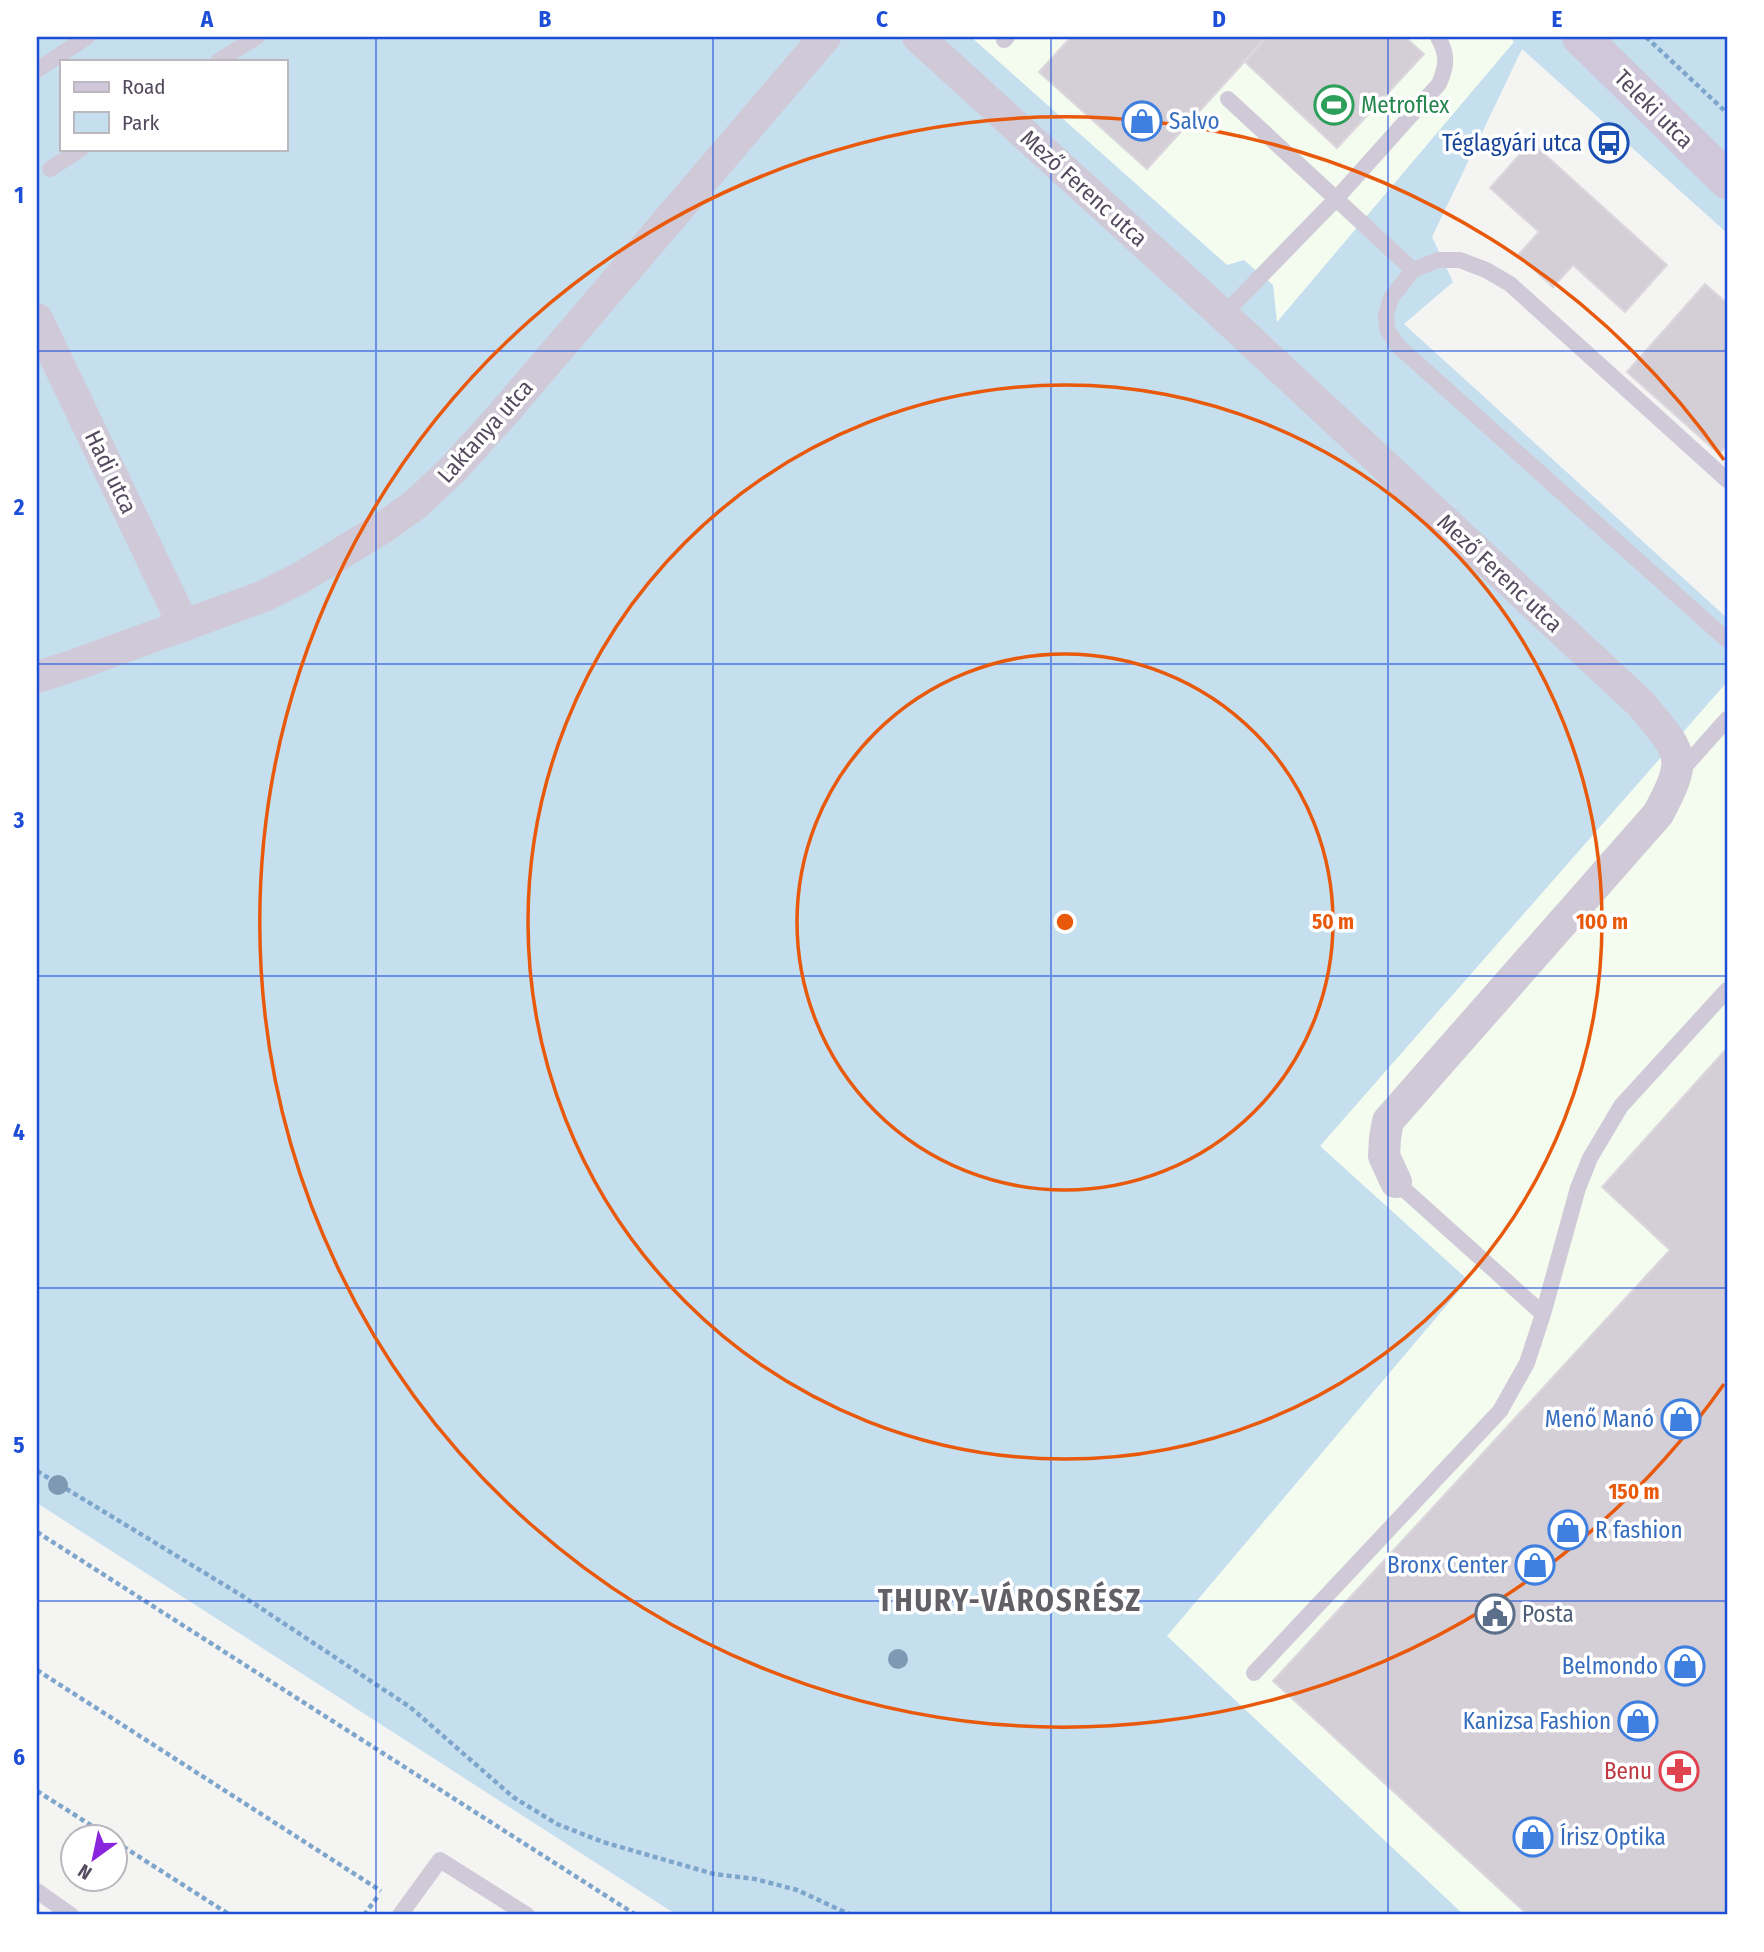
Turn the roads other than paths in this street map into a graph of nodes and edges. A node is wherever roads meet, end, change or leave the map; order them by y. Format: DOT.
graph roads {
  1 [pos="87,37"];
  2 [pos="257,37"];
  3 [pos="825,37"];
  4 [pos="918,37"];
  5 [pos="1438,37"];
  6 [pos="1580,37"];
  7 [pos="220,60"];
  8 [pos="37,70"];
  9 [pos="1228,99"];
  10 [pos="79,150"];
  11 [pos="50,169"];
  12 [pos="1727,180"];
  13 [pos="1336,199"];
  14 [pos="1413,270"];
  15 [pos="1223,314"];
  16 [pos="37,319"];
  17 [pos="1727,480"];
  18 [pos="184,626"];
  19 [pos="1727,639"];
  20 [pos="37,677"];
  21 [pos="1727,719"];
  22 [pos="1676,777"];
  23 [pos="1727,990"];
  24 [pos="1396,1182"];
  25 [pos="1543,1314"];
  26 [pos="1254,1673"];
  27 [pos="37,1891"];
  28 [pos="71,1915"];
  29 [pos="400,1915"];
  30 [pos="527,1915"];
  1 -- 8 [label="lane"];
  2 -- 7 [label="lane"];
  3 -- 18 [label="street, Laktanya utca"];
  4 -- 15 [label="street, Mező Ferenc utca"];
  5 -- 13 [label="lane"];
  6 -- 12 [label="main road, Teleki utca"];
  9 -- 13 [label="lane"];
  10 -- 11 [label="lane"];
  13 -- 14 [label="lane"];
  13 -- 15 [label="lane"];
  14 -- 17 [label="lane"];
  14 -- 19 [label="lane"];
  15 -- 22 [label="street, Mező Ferenc utca"];
  16 -- 18 [label="street, Hadi utca"];
  18 -- 20 [label="street, Laktanya utca"];
  21 -- 22 [label="lane"];
  22 -- 24 [label="street"];
  23 -- 25 [label="lane"];
  24 -- 25 [label="lane"];
  25 -- 26 [label="lane"];
  27 -- 28 [label="lane"];
  29 -- 30 [label="lane"];
}
